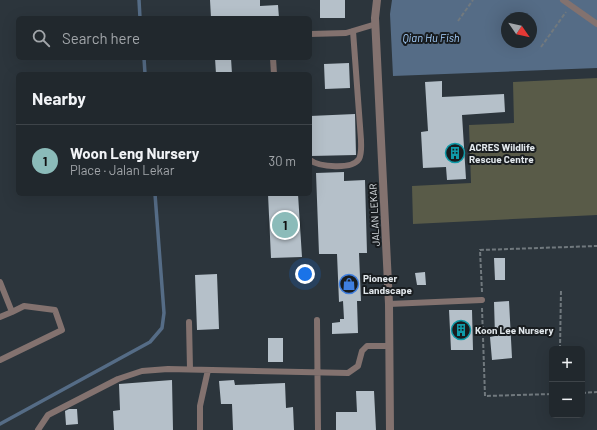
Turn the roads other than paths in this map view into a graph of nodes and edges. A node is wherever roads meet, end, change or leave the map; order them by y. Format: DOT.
graph roads {
  1 [pos="377,0"];
  2 [pos="563,0"];
  3 [pos="376,24"];
  4 [pos="597,24"];
  5 [pos="353,31"];
  6 [pos="312,34"];
  7 [pos="273,60"];
  8 [pos="274,72"];
  9 [pos="312,161"];
  10 [pos="0,282"];
  11 [pos="482,300"];
  12 [pos="389,304"];
  13 [pos="12,312"];
  14 [pos="0,317"];
  15 [pos="317,320"];
  16 [pos="189,322"];
  17 [pos="389,346"];
  18 [pos="0,360"];
  19 [pos="190,369"];
  20 [pos="208,370"];
  21 [pos="317,373"];
  22 [pos="38,430"];
  23 [pos="200,430"];
  24 [pos="318,430"];
  25 [pos="390,430"];
  1 -- 3 [label="street, JALAN LEKAR"];
  2 -- 4 [label="lane"];
  3 -- 5 [label="lane"];
  3 -- 12 [label="street, JALAN LEKAR"];
  5 -- 6 [label="lane"];
  5 -- 9 [label="lane"];
  7 -- 8 [label="lane"];
  10 -- 13 [label="lane"];
  11 -- 12 [label="lane"];
  12 -- 17 [label="street, JALAN LEKAR"];
  13 -- 14 [label="lane"];
  13 -- 18 [label="lane"];
  15 -- 21 [label="lane"];
  16 -- 19 [label="lane"];
  17 -- 21 [label="lane"];
  17 -- 25 [label="street, JALAN LEKAR"];
  19 -- 20 [label="lane"];
  19 -- 22 [label="lane"];
  20 -- 21 [label="lane"];
  20 -- 23 [label="lane"];
  21 -- 24 [label="lane"];
}
